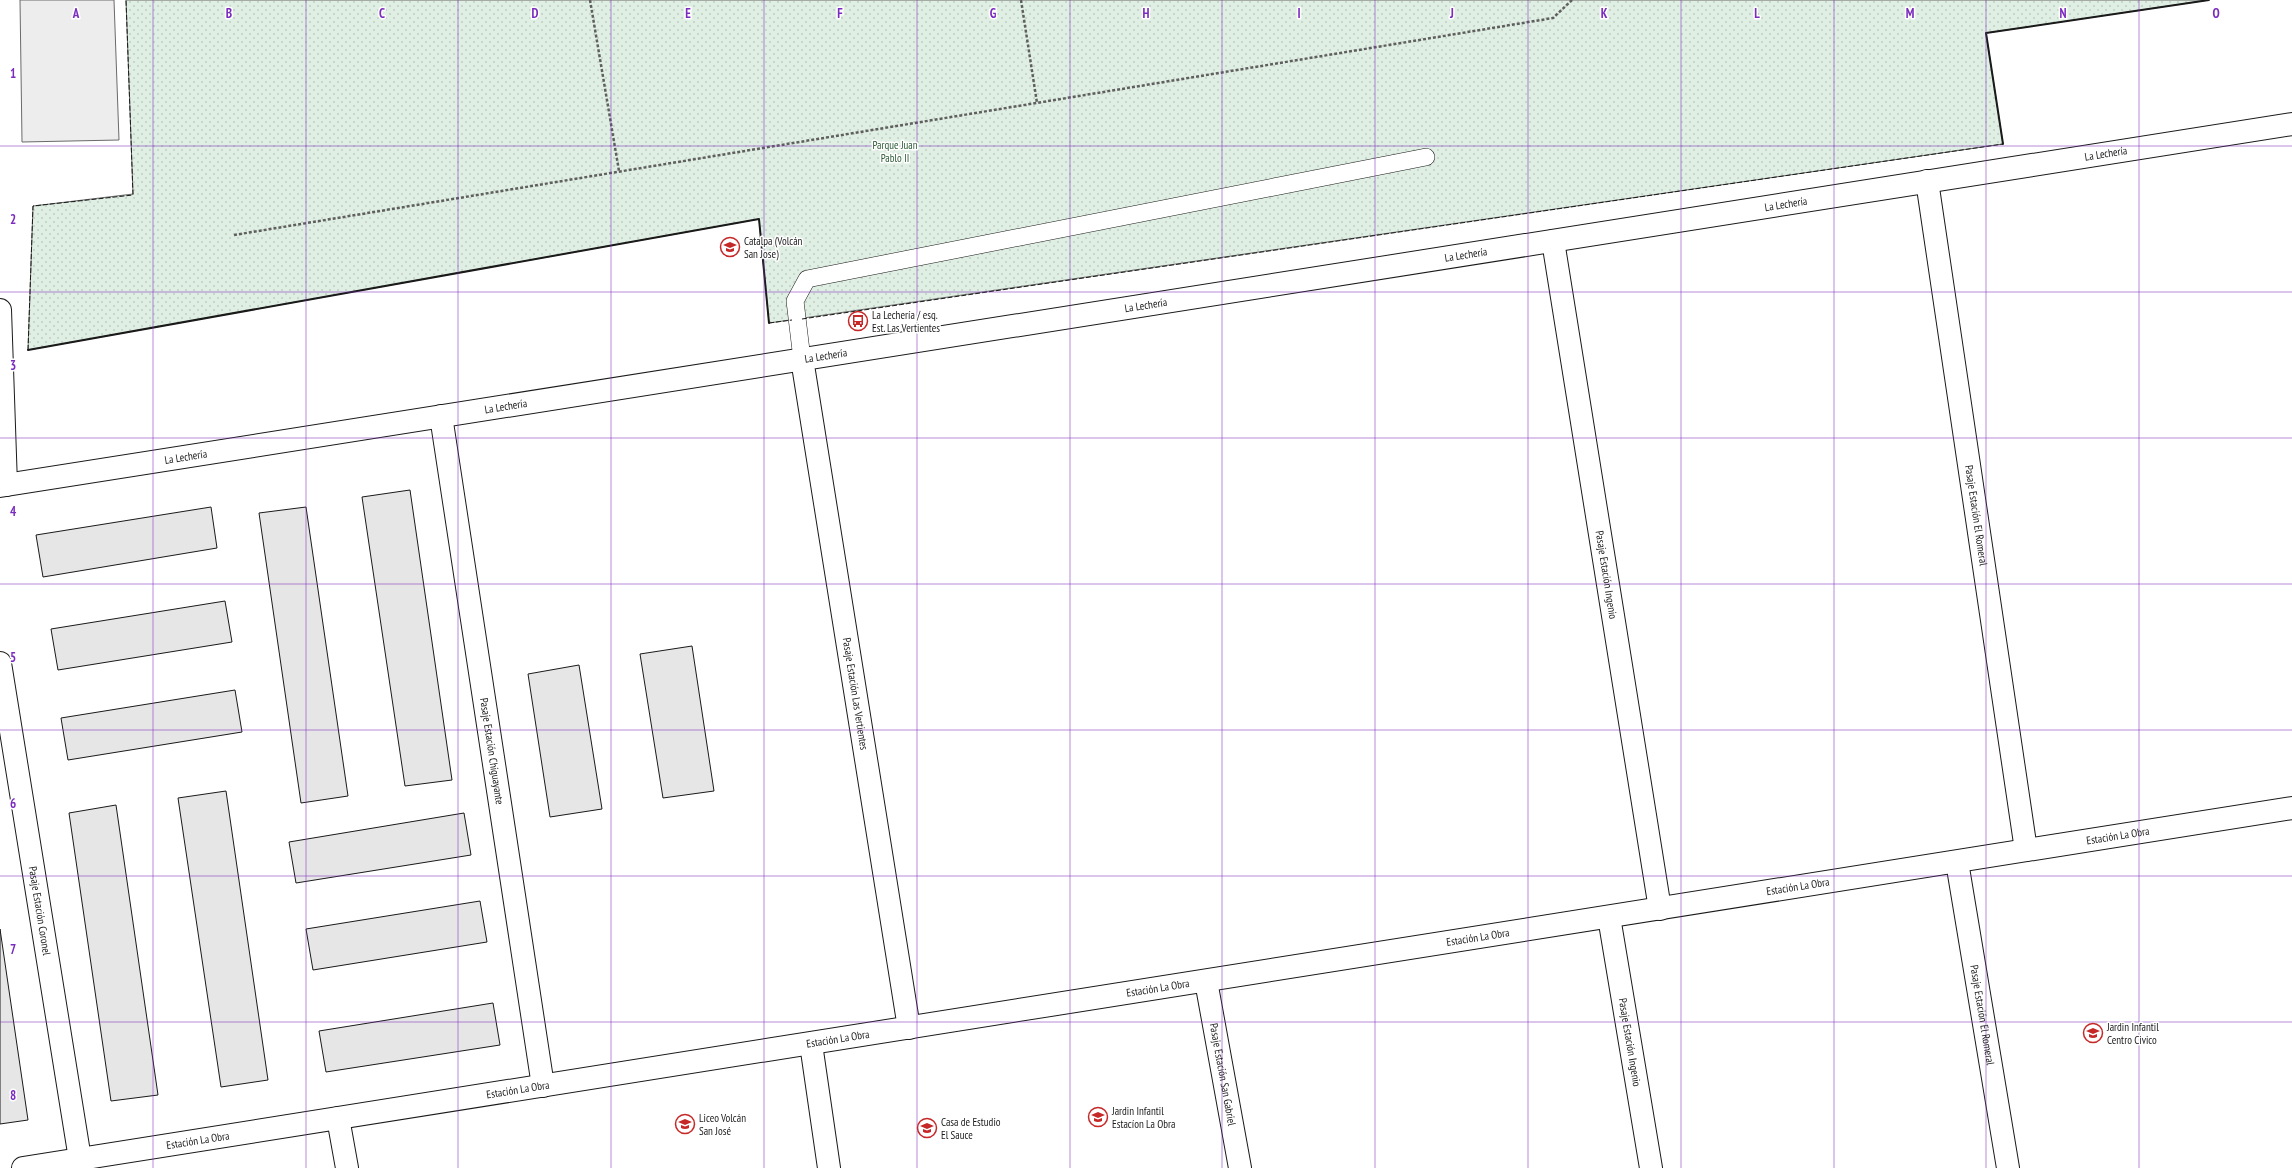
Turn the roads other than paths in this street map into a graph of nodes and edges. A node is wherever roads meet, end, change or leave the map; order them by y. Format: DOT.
graph roads {
  1 [pos="2292,124"];
  2 [pos="1426,156"];
  3 [pos="1927,181"];
  4 [pos="1552,241"];
  5 [pos="0,310"];
  6 [pos="802,359"];
  7 [pos="441,416"];
  8 [pos="3,485"];
  9 [pos="0,663"];
  10 [pos="2292,808"];
  11 [pos="2026,850"];
  12 [pos="1957,862"];
  13 [pos="1660,909"];
  14 [pos="1609,917"];
  15 [pos="1206,981"];
  16 [pos="909,1028"];
  17 [pos="811,1044"];
  18 [pos="543,1086"];
  19 [pos="338,1118"];
  20 [pos="80,1159"];
  21 [pos="23,1168"];
  22 [pos="347,1168"];
  23 [pos="830,1168"];
  24 [pos="1240,1168"];
  25 [pos="1651,1168"];
  26 [pos="2008,1168"];
  1 -- 3 [label="street, La Lechería"];
  2 -- 6 [label="lane"];
  3 -- 4 [label="street, La Lechería"];
  3 -- 11 [label="street, Pasaje Estación El Romeral"];
  4 -- 6 [label="street, La Lechería"];
  4 -- 13 [label="street, Pasaje Estación Ingenio"];
  5 -- 8 [label="street"];
  6 -- 7 [label="street, La Lechería"];
  6 -- 16 [label="street, Pasaje Estación Las Vertientes"];
  7 -- 8 [label="street, La Lechería"];
  7 -- 18 [label="street, Pasaje Estación Chiguayante"];
  9 -- 20 [label="street, Pasaje Estación Coronel"];
  10 -- 11 [label="street, Estación La Obra"];
  11 -- 12 [label="street, Estación La Obra"];
  12 -- 13 [label="street, Estación La Obra"];
  12 -- 26 [label="street, Pasaje Estación El Romeral"];
  13 -- 14 [label="street, Estación La Obra"];
  14 -- 15 [label="street, Estación La Obra"];
  14 -- 25 [label="street, Pasaje Estación Ingenio"];
  15 -- 16 [label="street, Estación La Obra"];
  15 -- 24 [label="street, Pasaje Estación San Gabriel"];
  16 -- 17 [label="street, Estación La Obra"];
  17 -- 18 [label="street, Estación La Obra"];
  17 -- 23 [label="street"];
  18 -- 19 [label="street, Estación La Obra"];
  19 -- 20 [label="street, Estación La Obra"];
  19 -- 22 [label="street"];
  20 -- 21 [label="street, Estación La Obra"];
}
